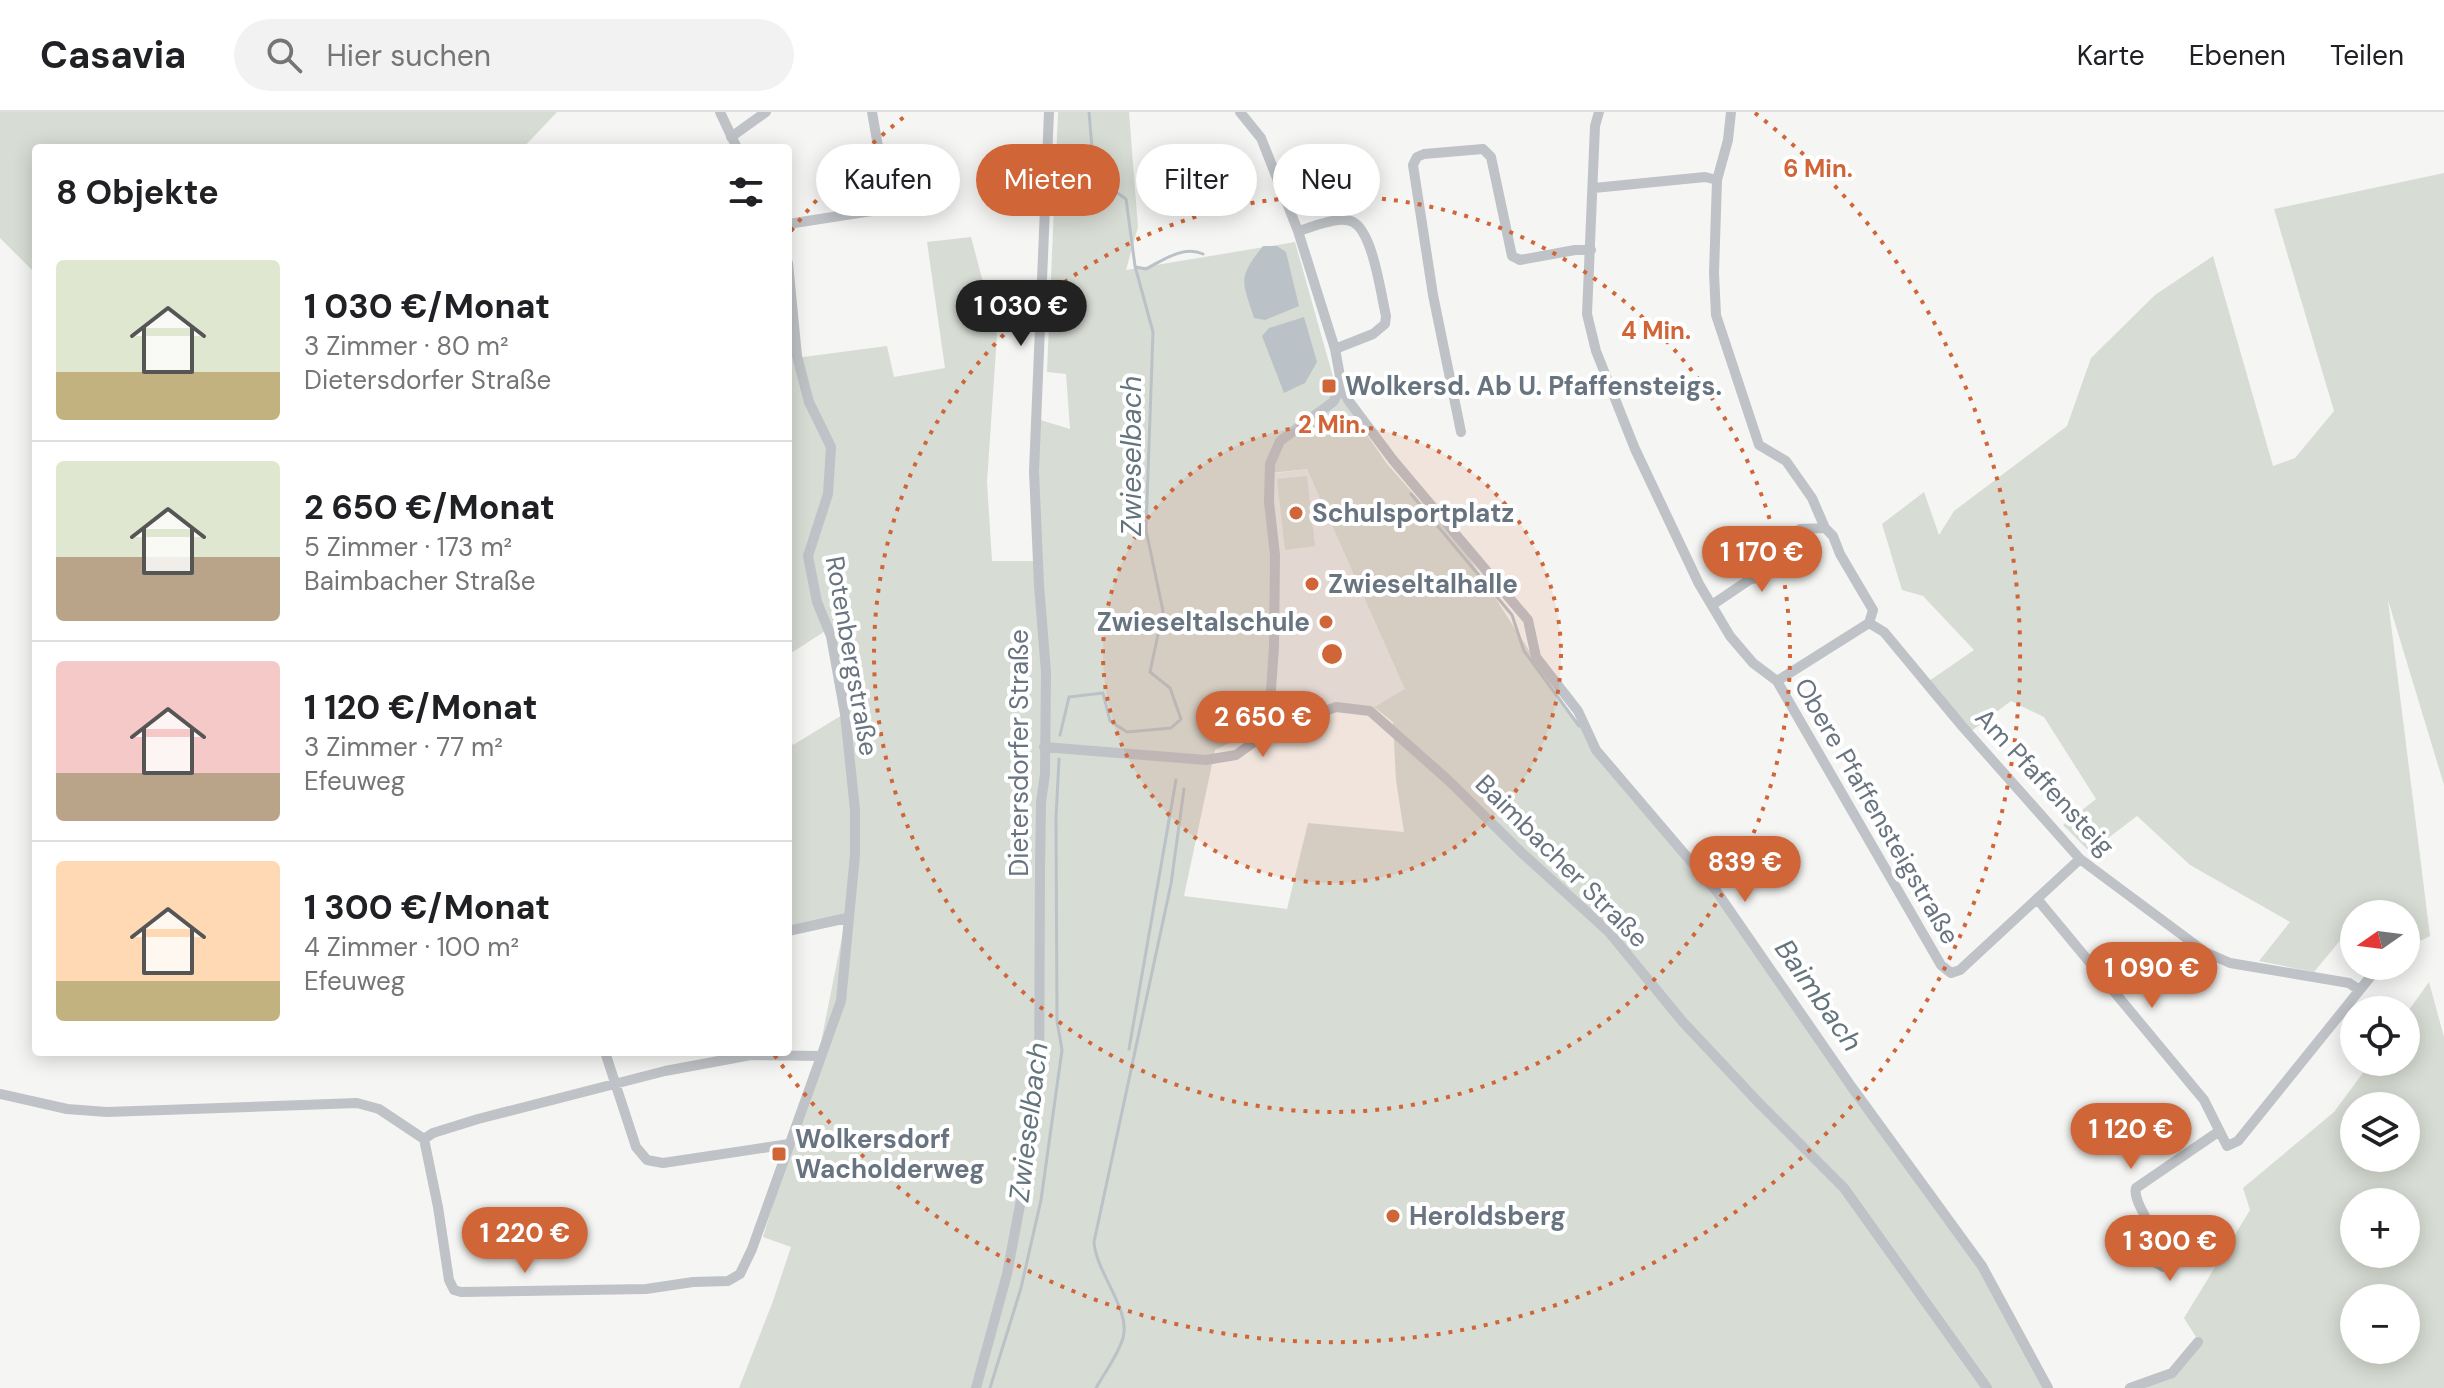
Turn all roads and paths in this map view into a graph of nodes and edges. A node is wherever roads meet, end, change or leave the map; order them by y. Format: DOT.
graph roads {
  1 [pos="720,112"];
  2 [pos="766,112"];
  3 [pos="872,112"];
  4 [pos="1049,112"];
  5 [pos="1240,112"];
  6 [pos="1599,112"];
  7 [pos="1731,112"];
  8 [pos="731,137"];
  9 [pos="735,144"];
  10 [pos="1717,180"];
  11 [pos="1594,188"];
  12 [pos="792,223"];
  13 [pos="1298,231"];
  14 [pos="1591,250"];
  15 [pos="792,304"];
  16 [pos="1335,349"];
  17 [pos="1342,387"];
  18 [pos="1461,432"];
  19 [pos="1825,528"];
  20 [pos="1712,605"];
  21 [pos="1869,623"];
  22 [pos="1777,681"];
  23 [pos="1268,732"];
  24 [pos="1044,747"];
  25 [pos="2080,859"];
  26 [pos="2038,900"];
  27 [pos="847,918"];
  28 [pos="792,930"];
  29 [pos="2367,980"];
  30 [pos="2358,989"];
  31 [pos="606,1056"];
  32 [pos="746,1056"];
  33 [pos="792,1056"];
  34 [pos="821,1056"];
  35 [pos="613,1082"];
  36 [pos="0,1094"];
  37 [pos="2218,1132"];
  38 [pos="424,1139"];
  39 [pos="789,1144"];
  40 [pos="2161,1250"];
  41 [pos="2198,1342"];
  42 [pos="976,1388"];
  43 [pos="1987,1388"];
  44 [pos="2048,1388"];
  45 [pos="2130,1388"];
  1 -- 8 [label="street"];
  2 -- 8 [label="street"];
  3 -- 12 [label="street"];
  4 -- 24 [label="street, Dietersdorfer Straße"];
  5 -- 13 [label="street"];
  6 -- 11 [label="street, Obere Pfaffensteigstraße"];
  7 -- 10 [label="street"];
  8 -- 9 [label="street"];
  10 -- 11 [label="street"];
  10 -- 19 [label="street"];
  11 -- 14 [label="street, Obere Pfaffensteigstraße"];
  13 -- 16 [label="street"];
  13 -- 16 [label="street"];
  14 -- 18 [label="street"];
  14 -- 20 [label="street, Obere Pfaffensteigstraße"];
  15 -- 27 [label="street, Rotenbergstraße"];
  16 -- 17 [label="street"];
  17 -- 23 [label="street"];
  17 -- 44 [label="street"];
  19 -- 20 [label="street"];
  19 -- 21 [label="street"];
  20 -- 22 [label="street, Obere Pfaffensteigstraße"];
  21 -- 22 [label="street"];
  21 -- 25 [label="street, Am Pfaffensteig"];
  22 -- 26 [label="street, Obere Pfaffensteigstraße"];
  23 -- 24 [label="street, Baimbacher Straße"];
  23 -- 43 [label="street, Baimbacher Straße"];
  24 -- 42 [label="street, Dietersdorfer Straße"];
  25 -- 26 [label="street, Obere Pfaffensteigstraße"];
  25 -- 30 [label="street, Am Pfaffensteig"];
  26 -- 37 [label="street"];
  27 -- 28 [label="street"];
  27 -- 34 [label="street, Rotenbergstraße"];
  29 -- 30 [label="street"];
  30 -- 37 [label="street"];
  31 -- 35 [label="street"];
  32 -- 35 [label="street"];
  33 -- 34 [label="street"];
  34 -- 39 [label="street, Rotenbergstraße"];
  35 -- 38 [label="street"];
  35 -- 39 [label="street"];
  36 -- 38 [label="street"];
  37 -- 40 [label="street"];
  38 -- 39 [label="street, Rotenbergstraße"];
  41 -- 45 [label="street"];
}
